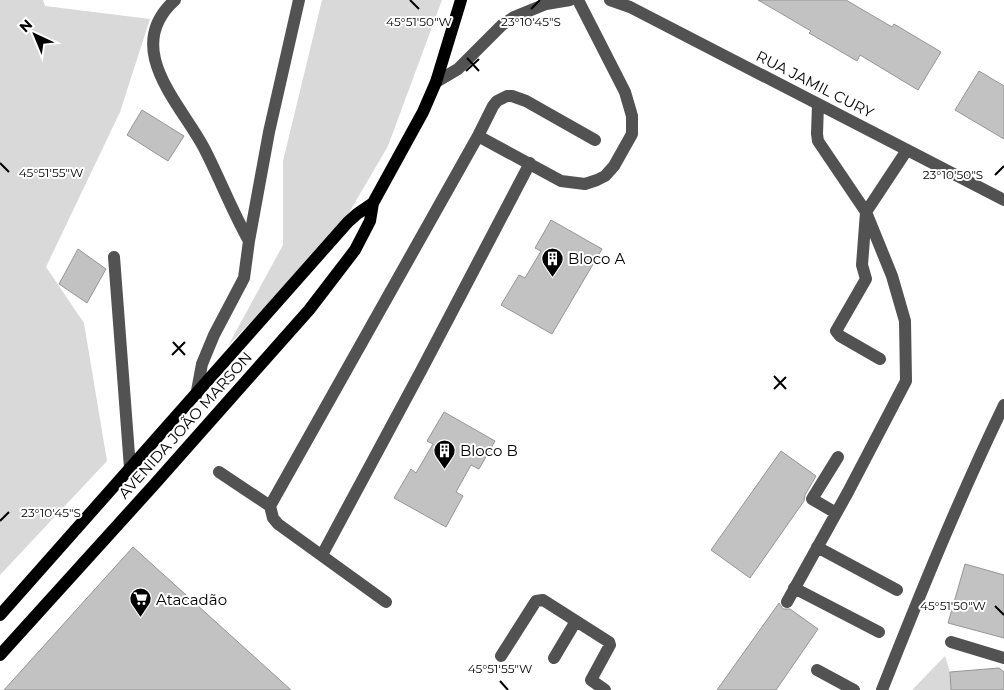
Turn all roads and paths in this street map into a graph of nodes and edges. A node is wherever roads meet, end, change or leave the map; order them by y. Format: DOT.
graph roads {
  1 [pos="175,0"];
  2 [pos="299,0"];
  3 [pos="461,0"];
  4 [pos="570,0"];
  5 [pos="578,0"];
  6 [pos="610,0"];
  7 [pos="436,82"];
  8 [pos="818,104"];
  9 [pos="478,136"];
  10 [pos="595,140"];
  11 [pos="907,150"];
  12 [pos="530,163"];
  13 [pos="1004,200"];
  14 [pos="373,203"];
  15 [pos="866,212"];
  16 [pos="249,241"];
  17 [pos="114,257"];
  18 [pos="880,359"];
  19 [pos="196,396"];
  20 [pos="1004,405"];
  21 [pos="838,457"];
  22 [pos="130,468"];
  23 [pos="219,472"];
  24 [pos="270,506"];
  25 [pos="836,513"];
  26 [pos="817,547"];
  27 [pos="322,555"];
  28 [pos="794,588"];
  29 [pos="897,590"];
  30 [pos="386,602"];
  31 [pos="787,602"];
  32 [pos="0,615"];
  33 [pos="576,621"];
  34 [pos="879,632"];
  35 [pos="951,642"];
  36 [pos="0,654"];
  37 [pos="501,656"];
  38 [pos="554,658"];
  39 [pos="1004,658"];
  40 [pos="817,670"];
  41 [pos="834,685"];
  42 [pos="605,690"];
  43 [pos="854,690"];
  44 [pos="882,690"];
  1 -- 16 [label="street"];
  2 -- 16 [label="street, AVENIDA JOÃO MARSON"];
  3 -- 7 [label="main road, AVENIDA JOÃO MARSON"];
  4 -- 7 [label="street"];
  5 -- 12 [label="street"];
  6 -- 8 [label="street, RUA JAMIL CURY"];
  7 -- 14 [label="main road, AVENIDA JOÃO MARSON"];
  8 -- 11 [label="street, RUA JAMIL CURY"];
  8 -- 15 [label="street"];
  9 -- 10 [label="street"];
  9 -- 12 [label="street"];
  9 -- 24 [label="street"];
  11 -- 13 [label="street, RUA JAMIL CURY"];
  11 -- 15 [label="street"];
  12 -- 27 [label="street"];
  14 -- 19 [label="main road, AVENIDA JOÃO MARSON"];
  14 -- 36 [label="main road, AVENIDA JOÃO MARSON"];
  15 -- 18 [label="street"];
  15 -- 25 [label="street"];
  16 -- 19 [label="street, AVENIDA JOÃO MARSON"];
  17 -- 22 [label="street"];
  19 -- 22 [label="main road, AVENIDA JOÃO MARSON"];
  20 -- 44 [label="street"];
  21 -- 25 [label="street"];
  22 -- 32 [label="main road, AVENIDA JOÃO MARSON"];
  23 -- 24 [label="street"];
  24 -- 27 [label="street"];
  25 -- 26 [label="street"];
  26 -- 28 [label="street"];
  26 -- 29 [label="street"];
  27 -- 30 [label="street"];
  28 -- 31 [label="street"];
  28 -- 34 [label="street"];
  33 -- 37 [label="street"];
  33 -- 38 [label="street"];
  33 -- 42 [label="street"];
  35 -- 39 [label="street"];
  40 -- 41 [label="street"];
  41 -- 43 [label="street"];
}
